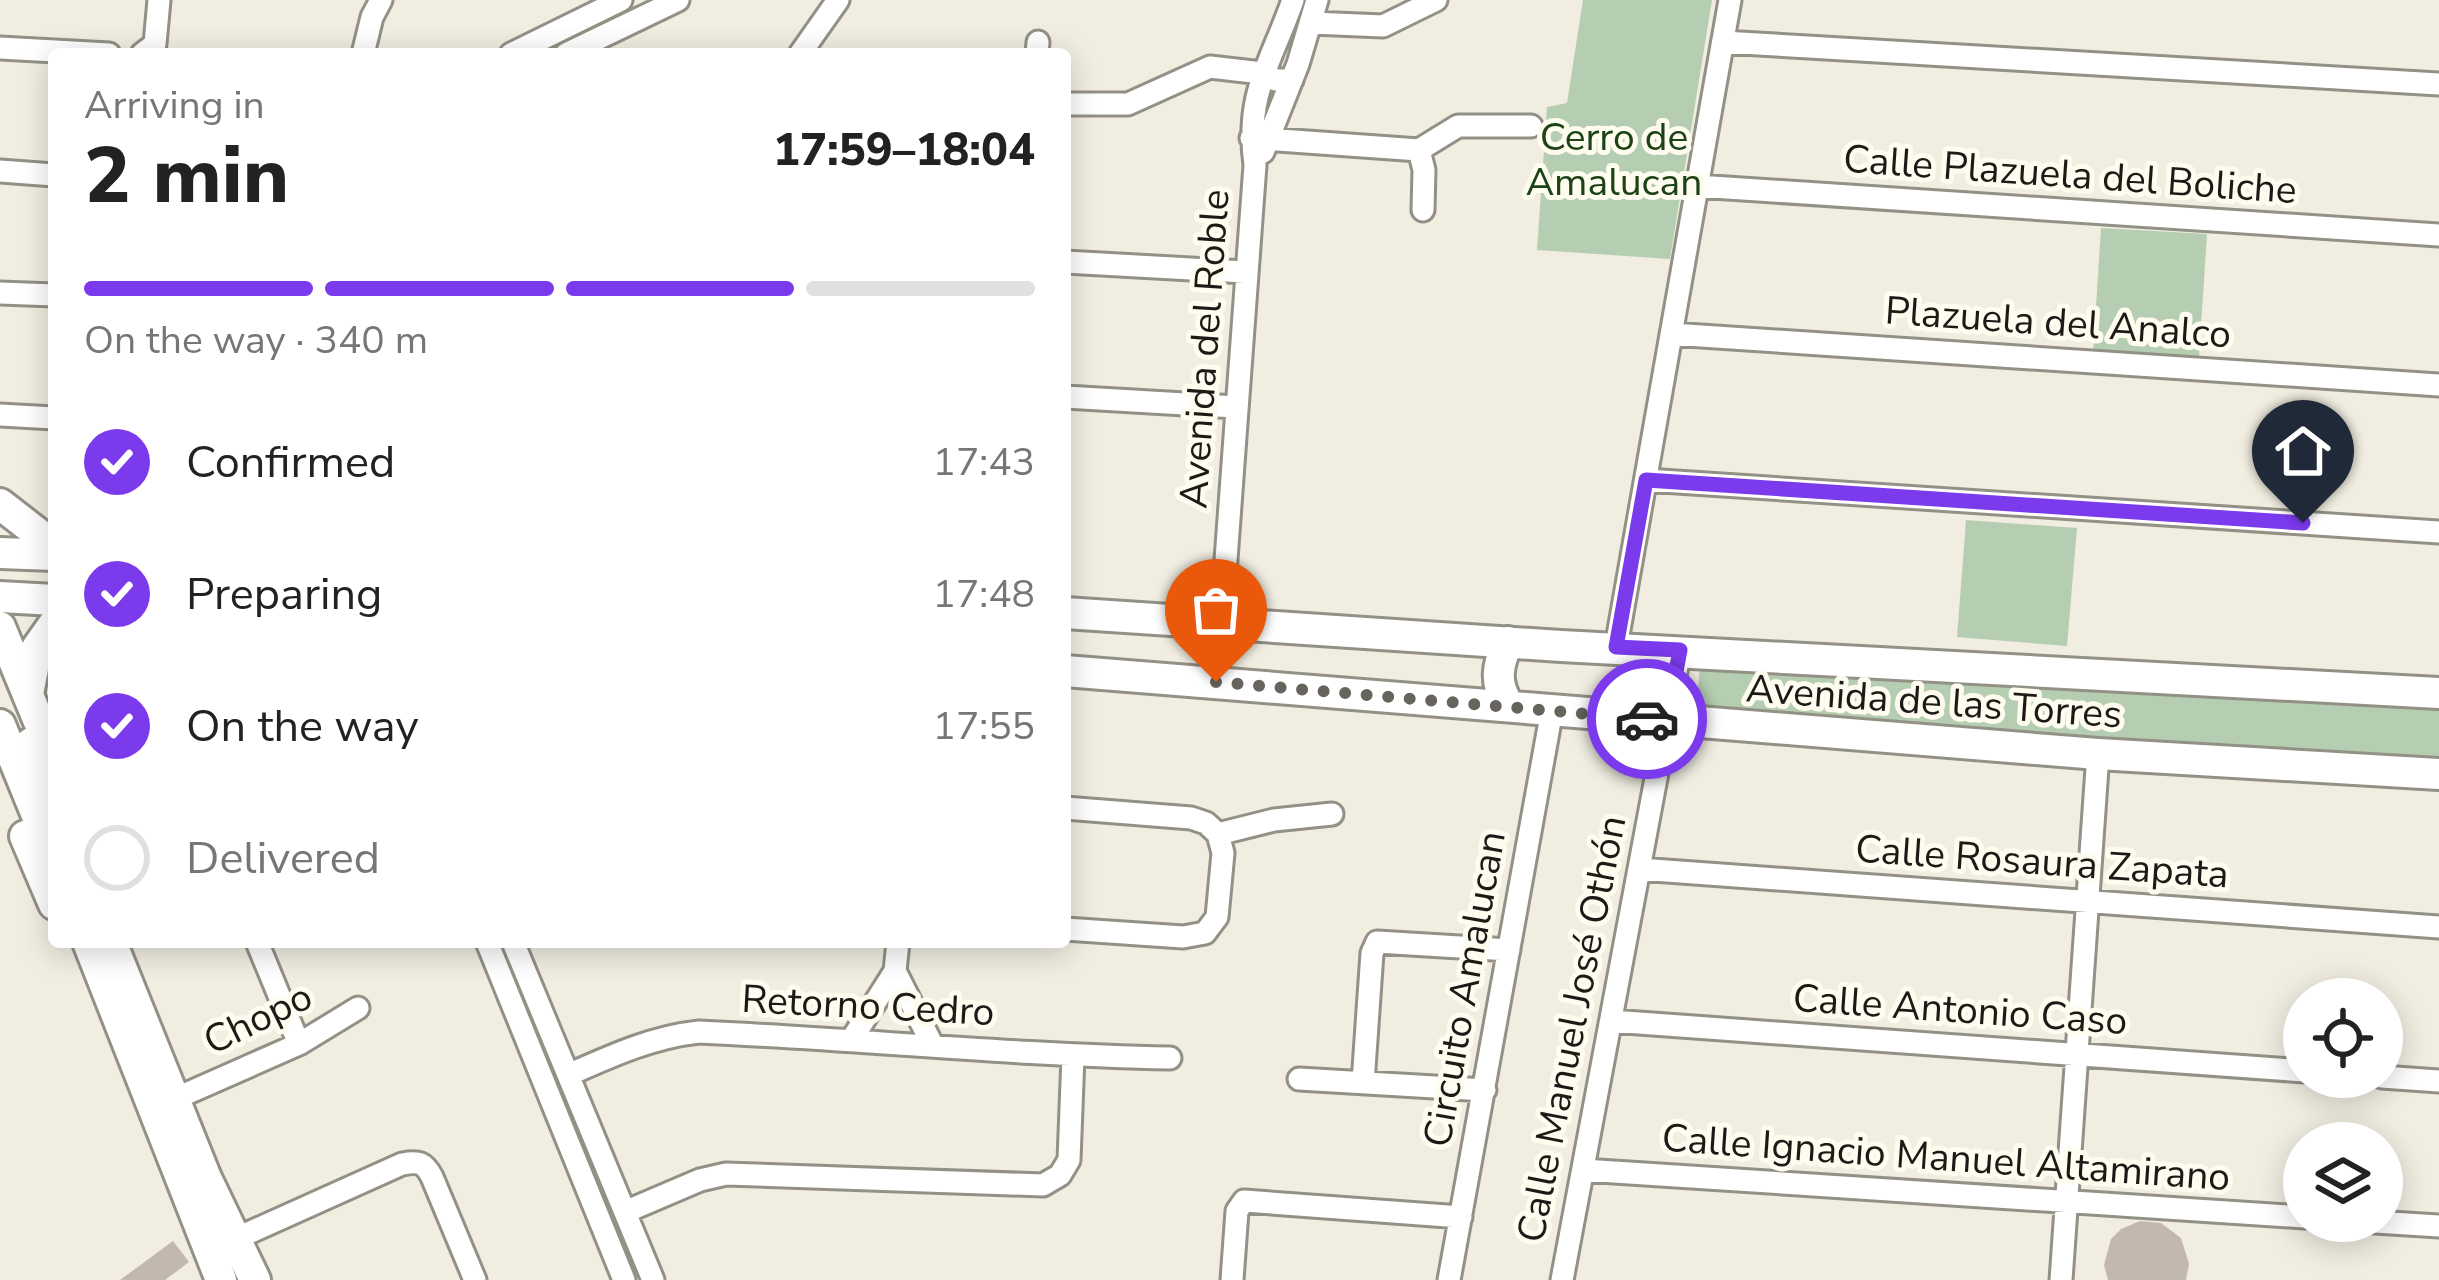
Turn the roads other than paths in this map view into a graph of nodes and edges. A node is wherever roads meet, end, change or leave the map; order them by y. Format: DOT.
graph roads {
  1 [pos="159,0"];
  2 [pos="381,0"];
  3 [pos="621,0"];
  4 [pos="678,0"];
  5 [pos="1293,0"];
  6 [pos="1436,0"];
  7 [pos="1730,0"];
  8 [pos="830,3"];
  9 [pos="1315,11"];
  10 [pos="1723,42"];
  11 [pos="0,48"];
  12 [pos="150,48"];
  13 [pos="364,48"];
  14 [pos="523,48"];
  15 [pos="578,48"];
  16 [pos="804,48"];
  17 [pos="48,51"];
  18 [pos="1265,64"];
  19 [pos="1295,72"];
  20 [pos="2439,84"];
  21 [pos="1071,104"];
  22 [pos="1531,126"];
  23 [pos="1260,139"];
  24 [pos="1419,150"];
  25 [pos="0,171"];
  26 [pos="48,175"];
  27 [pos="1697,186"];
  28 [pos="1424,210"];
  29 [pos="2439,235"];
  30 [pos="1071,262"];
  31 [pos="1245,272"];
  32 [pos="0,293"];
  33 [pos="48,295"];
  34 [pos="1671,334"];
  35 [pos="2439,385"];
  36 [pos="1071,397"];
  37 [pos="1236,407"];
  38 [pos="0,415"];
  39 [pos="48,418"];
  40 [pos="1646,480"];
  41 [pos="0,504"];
  42 [pos="2439,532"];
  43 [pos="48,546"];
  44 [pos="48,551"];
  45 [pos="0,553"];
  46 [pos="0,597"];
  47 [pos="48,600"];
  48 [pos="1071,613"];
  49 [pos="1221,622"];
  50 [pos="48,632"];
  51 [pos="1508,642"];
  52 [pos="1,643"];
  53 [pos="1616,647"];
  54 [pos="1680,650"];
  55 [pos="1071,671"];
  56 [pos="1216,682"];
  57 [pos="2439,692"];
  58 [pos="28,694"];
  59 [pos="1509,706"];
  60 [pos="1552,710"];
  61 [pos="1667,720"];
  62 [pos="0,725"];
  63 [pos="48,743"];
  64 [pos="2098,754"];
  65 [pos="2439,774"];
  66 [pos="0,775"];
  67 [pos="48,780"];
  68 [pos="1071,808"];
  69 [pos="1332,814"];
  70 [pos="1218,834"];
  71 [pos="48,842"];
  72 [pos="1639,869"];
  73 [pos="48,890"];
  74 [pos="2088,902"];
  75 [pos="2439,927"];
  76 [pos="1071,929"];
  77 [pos="73,948"];
  78 [pos="91,948"];
  79 [pos="113,948"];
  80 [pos="130,948"];
  81 [pos="259,948"];
  82 [pos="489,948"];
  83 [pos="521,948"];
  84 [pos="897,948"];
  85 [pos="1509,950"];
  86 [pos="895,971"];
  87 [pos="358,1008"];
  88 [pos="1611,1021"];
  89 [pos="852,1039"];
  90 [pos="298,1044"];
  91 [pos="932,1044"];
  92 [pos="2077,1055"];
  93 [pos="1073,1056"];
  94 [pos="1171,1058"];
  95 [pos="2283,1070"];
  96 [pos="568,1075"];
  97 [pos="2403,1078"];
  98 [pos="1299,1079"];
  99 [pos="2439,1081"];
  100 [pos="1364,1083"];
  101 [pos="1484,1090"];
  102 [pos="188,1093"];
  103 [pos="1583,1170"];
  104 [pos="196,1183"];
  105 [pos="2067,1202"];
  106 [pos="625,1212"];
  107 [pos="1461,1216"];
  108 [pos="2283,1216"];
  109 [pos="2403,1224"];
  110 [pos="2439,1226"];
  111 [pos="221,1232"];
  112 [pos="221,1280"];
  113 [pos="255,1280"];
  114 [pos="475,1280"];
  115 [pos="624,1280"];
  116 [pos="652,1280"];
  117 [pos="1232,1280"];
  118 [pos="1449,1280"];
  119 [pos="1562,1280"];
  120 [pos="2061,1280"];
  1 -- 12 [label="street"];
  2 -- 13 [label="street"];
  3 -- 14 [label="street"];
  4 -- 15 [label="street"];
  5 -- 18 [label="street, Avenida del Roble"];
  6 -- 9 [label="street"];
  7 -- 10 [label="street"];
  8 -- 16 [label="street"];
  9 -- 19 [label="street, Avenida del Roble"];
  10 -- 20 [label="street"];
  10 -- 27 [label="street"];
  11 -- 17 [label="street"];
  18 -- 19 [label="street"];
  18 -- 21 [label="street"];
  18 -- 23 [label="street, Avenida del Roble"];
  19 -- 23 [label="street, Avenida del Roble"];
  22 -- 24 [label="street"];
  23 -- 24 [label="street"];
  23 -- 31 [label="street, Avenida del Roble"];
  24 -- 28 [label="street"];
  25 -- 26 [label="street"];
  27 -- 29 [label="street, Calle Plazuela del Boliche"];
  27 -- 34 [label="street"];
  30 -- 31 [label="street"];
  31 -- 37 [label="street, Avenida del Roble"];
  32 -- 33 [label="street"];
  34 -- 35 [label="street, Plazuela del Analco"];
  34 -- 40 [label="street"];
  36 -- 37 [label="street"];
  37 -- 49 [label="street, Avenida del Roble"];
  38 -- 39 [label="street"];
  40 -- 42 [label="street"];
  40 -- 53 [label="street"];
  41 -- 43 [label="street"];
  44 -- 45 [label="street"];
  46 -- 47 [label="street"];
  48 -- 49 [label="street, Avenida de las Torres"];
  49 -- 51 [label="street, Avenida de las Torres"];
  49 -- 56 [label="street, Avenida del Roble"];
  50 -- 58 [label="street"];
  51 -- 53 [label="street, Avenida de las Torres"];
  51 -- 59 [label="street"];
  52 -- 58 [label="street"];
  52 -- 67 [label="street"];
  53 -- 54 [label="street, Avenida de las Torres"];
  54 -- 57 [label="street, Avenida de las Torres"];
  54 -- 61 [label="street, Calle Manuel José Othón"];
  55 -- 56 [label="street, Avenida de las Torres"];
  56 -- 59 [label="street, Avenida de las Torres"];
  58 -- 63 [label="street"];
  59 -- 60 [label="street, Avenida de las Torres"];
  60 -- 61 [label="street, Avenida de las Torres"];
  60 -- 85 [label="street, Circuito Amalucan"];
  61 -- 64 [label="street, Avenida de las Torres"];
  61 -- 72 [label="street, Calle Manuel José Othón"];
  62 -- 71 [label="street"];
  64 -- 65 [label="street, Avenida de las Torres"];
  64 -- 74 [label="street"];
  66 -- 73 [label="street"];
  68 -- 70 [label="street"];
  69 -- 70 [label="street"];
  70 -- 76 [label="street"];
  72 -- 74 [label="street, Calle Rosaura Zapata"];
  72 -- 88 [label="street, Calle Manuel José Othón"];
  74 -- 75 [label="street, Calle Rosaura Zapata"];
  74 -- 92 [label="street"];
  77 -- 111 [label="street"];
  78 -- 104 [label="street"];
  79 -- 104 [label="street"];
  80 -- 102 [label="street"];
  81 -- 90 [label="street"];
  82 -- 115 [label="street"];
  83 -- 96 [label="street"];
  84 -- 86 [label="street"];
  85 -- 100 [label="street"];
  85 -- 101 [label="street, Circuito Amalucan"];
  86 -- 89 [label="street"];
  86 -- 91 [label="street"];
  87 -- 90 [label="street, Chopo"];
  88 -- 92 [label="street, Calle Antonio Caso"];
  88 -- 103 [label="street, Calle Manuel José Othón"];
  89 -- 91 [label="street, Retorno Cedro"];
  89 -- 96 [label="street, Retorno Cedro"];
  90 -- 102 [label="street, Chopo"];
  91 -- 93 [label="street, Retorno Cedro"];
  92 -- 95 [label="street, Calle Antonio Caso"];
  92 -- 105 [label="street"];
  93 -- 94 [label="street, Retorno Cedro"];
  93 -- 106 [label="street"];
  96 -- 106 [label="street"];
  97 -- 99 [label="street"];
  98 -- 100 [label="street"];
  100 -- 101 [label="street"];
  101 -- 107 [label="street, Circuito Amalucan"];
  102 -- 111 [label="street"];
  103 -- 105 [label="street, Calle Ignacio Manuel Altamirano"];
  103 -- 119 [label="street, Calle Manuel José Othón"];
  104 -- 111 [label="street"];
  105 -- 108 [label="street, Calle Ignacio Manuel Altamirano"];
  105 -- 120 [label="street"];
  106 -- 116 [label="street"];
  107 -- 117 [label="street"];
  107 -- 118 [label="street, Circuito Amalucan"];
  109 -- 110 [label="street"];
  111 -- 112 [label="street"];
  111 -- 113 [label="street"];
  111 -- 114 [label="street"];
}
